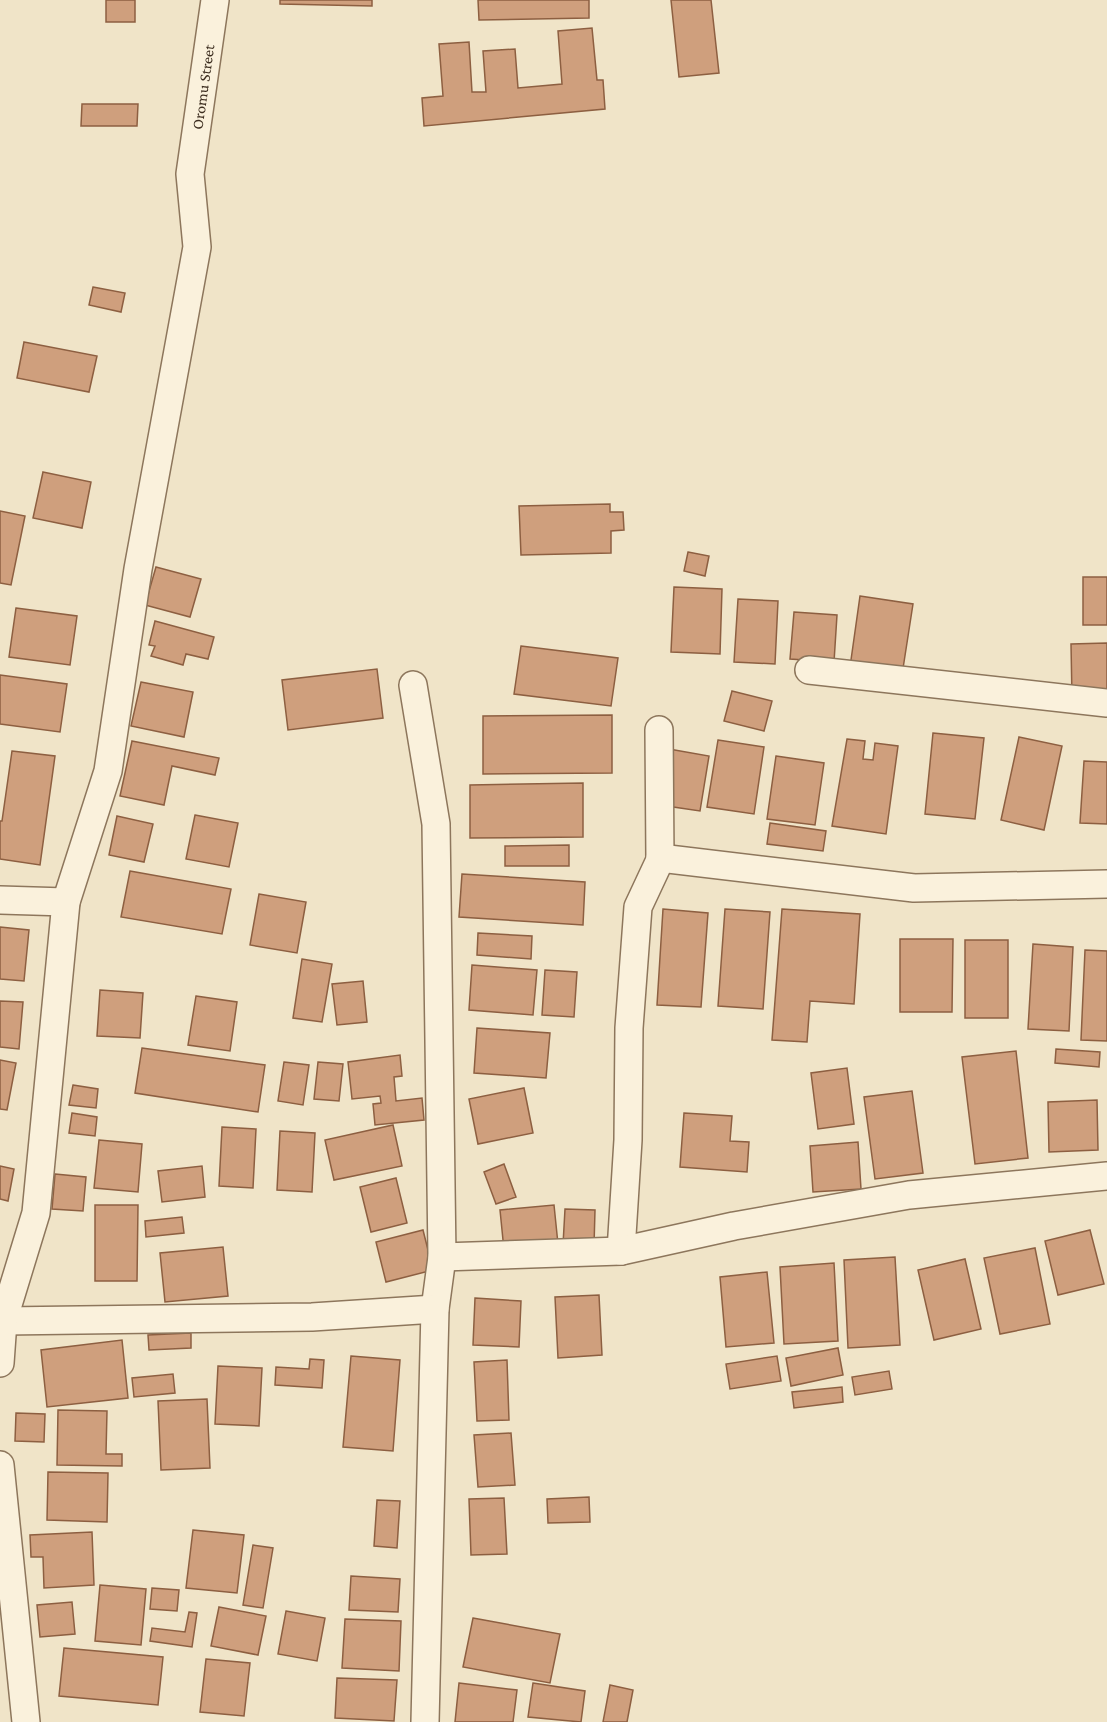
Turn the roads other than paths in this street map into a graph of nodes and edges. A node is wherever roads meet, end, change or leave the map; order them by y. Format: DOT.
graph roads {
  1 [pos="215,0"];
  2 [pos="809,670"];
  3 [pos="413,685"];
  4 [pos="1107,703"];
  5 [pos="659,730"];
  6 [pos="660,858"];
  7 [pos="1107,884"];
  8 [pos="0,900"];
  9 [pos="66,902"];
  10 [pos="1107,1176"];
  11 [pos="621,1251"];
  12 [pos="442,1257"];
  13 [pos="435,1309"];
  14 [pos="3,1321"];
  15 [pos="1,1358"];
  16 [pos="0,1465"];
  17 [pos="26,1722"];
  18 [pos="425,1722"];
  1 -- 9 [label="street, Oromu Street"];
  2 -- 4 [label="street"];
  3 -- 12 [label="street"];
  5 -- 6 [label="street"];
  6 -- 7 [label="street"];
  6 -- 11 [label="street"];
  8 -- 9 [label="street"];
  9 -- 14 [label="street, Oromu Street"];
  10 -- 11 [label="street"];
  11 -- 12 [label="street"];
  12 -- 13 [label="street"];
  13 -- 14 [label="street"];
  13 -- 18 [label="street"];
  14 -- 15 [label="street, Oromu Street"];
  16 -- 17 [label="street"];
}
